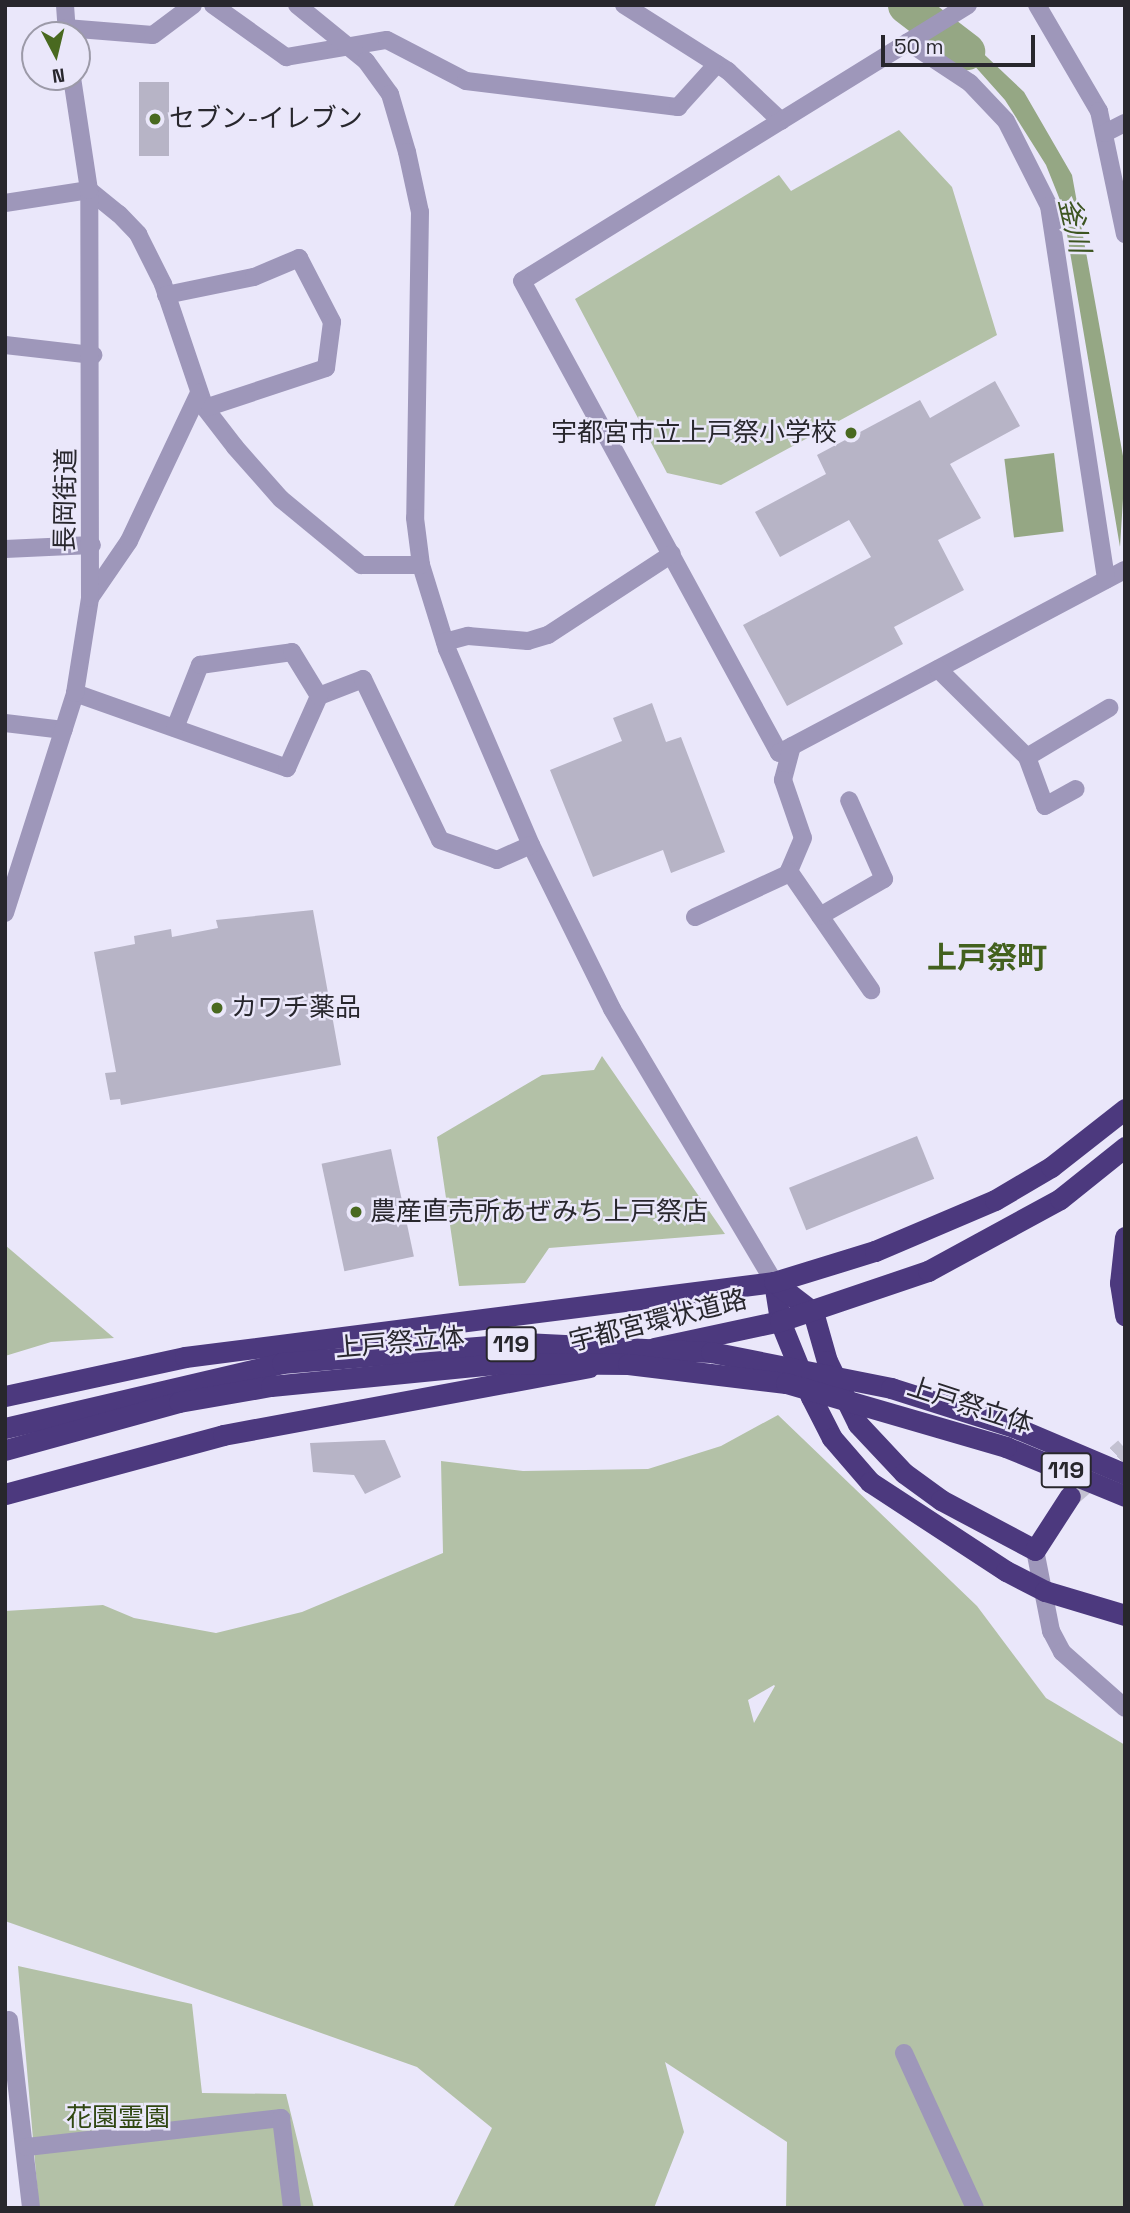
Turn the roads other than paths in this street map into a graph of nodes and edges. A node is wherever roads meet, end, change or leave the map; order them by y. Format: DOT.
graph roads {
  1 [pos="193,5"];
  2 [pos="213,5"];
  3 [pos="298,5"];
  4 [pos="624,5"];
  5 [pos="1037,5"];
  6 [pos="966,7"];
  7 [pos="91,33"];
  8 [pos="908,42"];
  9 [pos="348,46"];
  10 [pos="717,64"];
  11 [pos="74,91"];
  12 [pos="781,121"];
  13 [pos="1125,123"];
  14 [pos="1105,132"];
  15 [pos="89,190"];
  16 [pos="5,203"];
  17 [pos="1125,234"];
  18 [pos="166,295"];
  19 [pos="5,345"];
  20 [pos="93,355"];
  21 [pos="202,400"];
  22 [pos="92,545"];
  23 [pos="5,549"];
  24 [pos="672,554"];
  25 [pos="421,565"];
  26 [pos="1125,570"];
  27 [pos="1106,580"];
  28 [pos="90,598"];
  29 [pos="445,642"];
  30 [pos="938,669"];
  31 [pos="75,693"];
  32 [pos="319,696"];
  33 [pos="1109,708"];
  34 [pos="5,723"];
  35 [pos="175,728"];
  36 [pos="64,730"];
  37 [pos="792,746"];
  38 [pos="1027,757"];
  39 [pos="1076,789"];
  40 [pos="849,800"];
  41 [pos="531,845"];
  42 [pos="790,873"];
  43 [pos="7,901"];
  44 [pos="820,916"];
  45 [pos="695,917"];
  46 [pos="871,990"];
  47 [pos="1125,1109"];
  48 [pos="1125,1147"];
  49 [pos="1125,1237"];
  50 [pos="774,1282"];
  51 [pos="813,1312"];
  52 [pos="1125,1316"];
  53 [pos="780,1321"];
  54 [pos="5,1396"];
  55 [pos="5,1428"];
  56 [pos="1010,1437"];
  57 [pos="5,1450"];
  58 [pos="1125,1474"];
  59 [pos="5,1494"];
  60 [pos="1070,1496"];
  61 [pos="1125,1496"];
  62 [pos="1035,1550"];
  63 [pos="1045,1591"];
  64 [pos="1125,1615"];
  65 [pos="1125,1708"];
  66 [pos="9,2020"];
  67 [pos="904,2053"];
  68 [pos="27,2147"];
  69 [pos="31,2208"];
  70 [pos="292,2208"];
  71 [pos="975,2208"];
  1 -- 7 [label="street"];
  2 -- 9 [label="street"];
  3 -- 9 [label="street"];
  4 -- 10 [label="street"];
  5 -- 14 [label="street"];
  6 -- 8 [label="street"];
  8 -- 12 [label="street"];
  8 -- 27 [label="street"];
  9 -- 10 [label="street"];
  9 -- 25 [label="street"];
  10 -- 12 [label="street"];
  11 -- 15 [label="street, 長岡街道"];
  12 -- 24 [label="street"];
  13 -- 14 [label="street"];
  14 -- 17 [label="street"];
  15 -- 16 [label="street"];
  15 -- 18 [label="street"];
  15 -- 20 [label="street, 長岡街道"];
  18 -- 21 [label="street"];
  18 -- 21 [label="street"];
  19 -- 20 [label="street"];
  20 -- 22 [label="street, 長岡街道"];
  21 -- 25 [label="street"];
  21 -- 28 [label="street"];
  22 -- 23 [label="street"];
  22 -- 28 [label="street, 長岡街道"];
  24 -- 29 [label="street"];
  24 -- 37 [label="street"];
  25 -- 29 [label="street"];
  26 -- 27 [label="street"];
  27 -- 30 [label="street"];
  28 -- 31 [label="street, 長岡街道"];
  29 -- 41 [label="street"];
  30 -- 37 [label="street"];
  30 -- 38 [label="street"];
  31 -- 35 [label="street"];
  31 -- 36 [label="street, 長岡街道"];
  32 -- 35 [label="street"];
  32 -- 35 [label="street"];
  32 -- 41 [label="street"];
  33 -- 38 [label="street"];
  34 -- 36 [label="street"];
  36 -- 43 [label="street, 長岡街道"];
  37 -- 42 [label="street"];
  38 -- 39 [label="street"];
  40 -- 44 [label="street"];
  41 -- 50 [label="street"];
  42 -- 44 [label="street"];
  42 -- 45 [label="street"];
  44 -- 46 [label="street"];
  47 -- 50 [label="highway, 宇都宮環状道路 / 119"];
  48 -- 51 [label="highway, 宇都宮環状道路 / 119"];
  49 -- 52 [label="highway"];
  50 -- 51 [label="highway"];
  50 -- 53 [label="highway"];
  50 -- 54 [label="highway, 宇都宮環状道路 / 119"];
  51 -- 53 [label="highway, 宇都宮環状道路 / 119"];
  51 -- 62 [label="highway"];
  53 -- 59 [label="highway, 宇都宮環状道路 / 119"];
  53 -- 63 [label="highway"];
  55 -- 56 [label="highway, 上戸祭立体 / 119, bridge"];
  56 -- 57 [label="highway, 上戸祭立体 / 119, bridge"];
  56 -- 58 [label="highway, 上戸祭立体 / 119"];
  56 -- 61 [label="highway, 上戸祭立体 / 119"];
  60 -- 62 [label="highway, 119"];
  62 -- 63 [label="street"];
  63 -- 64 [label="highway"];
  63 -- 65 [label="street"];
  66 -- 68 [label="street"];
  67 -- 71 [label="street"];
  68 -- 69 [label="street"];
  68 -- 70 [label="street"];
}
